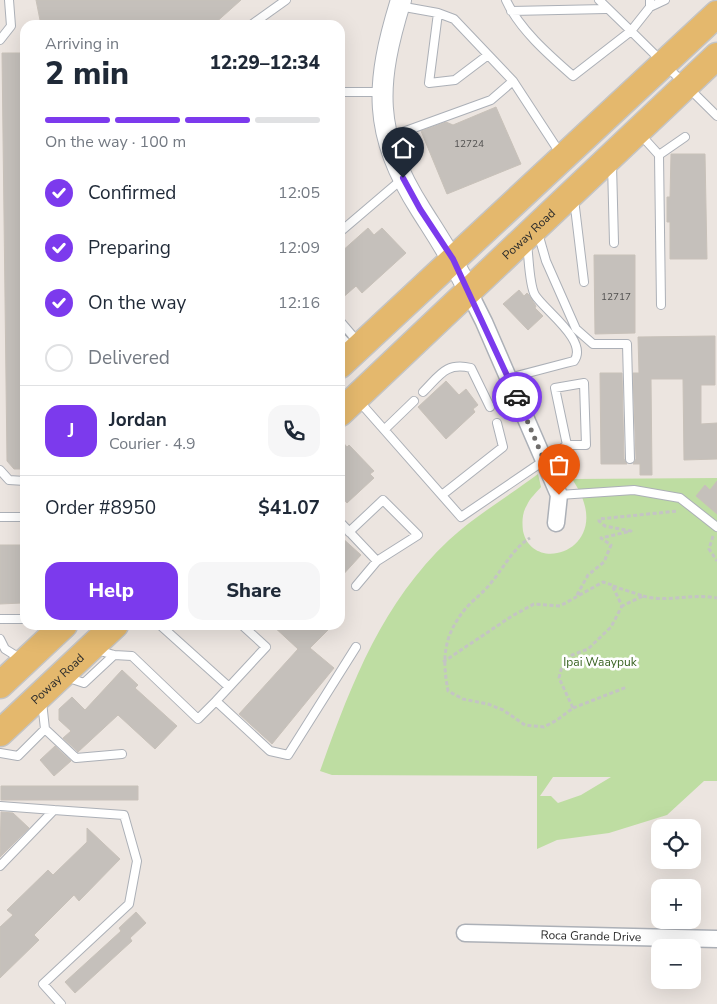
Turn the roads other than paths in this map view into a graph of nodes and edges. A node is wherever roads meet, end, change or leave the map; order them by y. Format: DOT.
graph roads {
  1 [pos="9,0"];
  2 [pos="286,0"];
  3 [pos="506,0"];
  4 [pos="599,0"];
  5 [pos="665,0"];
  6 [pos="400,3"];
  7 [pos="650,3"];
  8 [pos="606,10"];
  9 [pos="511,11"];
  10 [pos="438,13"];
  11 [pos="717,14"];
  12 [pos="258,20"];
  13 [pos="631,31"];
  14 [pos="0,40"];
  15 [pos="488,55"];
  16 [pos="716,58"];
  17 [pos="663,63"];
  18 [pos="513,81"];
  19 [pos="687,85"];
  20 [pos="345,92"];
  21 [pos="381,92"];
  22 [pos="717,116"];
  23 [pos="638,133"];
  24 [pos="686,137"];
  25 [pos="386,138"];
  26 [pos="659,155"];
  27 [pos="563,157"];
  28 [pos="612,157"];
  29 [pos="403,178"];
  30 [pos="573,192"];
  31 [pos="345,228"];
  32 [pos="531,231"];
  33 [pos="614,243"];
  34 [pos="453,259"];
  35 [pos="584,282"];
  36 [pos="469,292"];
  37 [pos="661,305"];
  38 [pos="345,337"];
  39 [pos="349,349"];
  40 [pos="509,378"];
  41 [pos="423,392"];
  42 [pos="414,401"];
  43 [pos="348,406"];
  44 [pos="490,407"];
  45 [pos="497,423"];
  46 [pos="385,429"];
  47 [pos="568,445"];
  48 [pos="545,459"];
  49 [pos="630,459"];
  50 [pos="0,470"];
  51 [pos="20,481"];
  52 [pos="442,495"];
  53 [pos="559,495"];
  54 [pos="0,517"];
  55 [pos="20,517"];
  56 [pos="556,523"];
  57 [pos="717,527"];
  58 [pos="345,528"];
  59 [pos="349,532"];
  60 [pos="377,561"];
  61 [pos="356,586"];
  62 [pos="0,619"];
  63 [pos="20,619"];
  64 [pos="54,630"];
  65 [pos="113,630"];
  66 [pos="166,630"];
  67 [pos="247,630"];
  68 [pos="0,639"];
  69 [pos="356,647"];
  70 [pos="102,652"];
  71 [pos="25,662"];
  72 [pos="0,685"];
  73 [pos="229,687"];
  74 [pos="41,694"];
  75 [pos="216,701"];
  76 [pos="45,728"];
  77 [pos="0,733"];
  78 [pos="0,753"];
  79 [pos="122,754"];
  80 [pos="0,806"];
  81 [pos="54,810"];
  82 [pos="0,866"];
  83 [pos="465,933"];
  84 [pos="717,939"];
  85 [pos="61,1004"];
  1 -- 14 [label="lane"];
  2 -- 12 [label="lane"];
  3 -- 9 [label="lane"];
  4 -- 8 [label="lane"];
  5 -- 7 [label="lane"];
  6 -- 10 [label="lane"];
  6 -- 21 [label="street"];
  7 -- 13 [label="lane"];
  8 -- 9 [label="lane"];
  8 -- 13 [label="lane"];
  9 -- 13 [label="lane"];
  10 -- 15 [label="lane"];
  10 -- 15 [label="lane"];
  11 -- 17 [label="main road"];
  13 -- 17 [label="lane"];
  15 -- 18 [label="lane"];
  16 -- 19 [label="main road, Poway Road"];
  17 -- 19 [label="lane"];
  17 -- 27 [label="main road"];
  18 -- 25 [label="lane"];
  18 -- 27 [label="lane"];
  19 -- 22 [label="lane"];
  19 -- 23 [label="main road, Poway Road"];
  20 -- 21 [label="lane"];
  21 -- 25 [label="street"];
  23 -- 26 [label="lane"];
  23 -- 28 [label="main road, Poway Road"];
  24 -- 26 [label="lane"];
  25 -- 29 [label="street"];
  26 -- 37 [label="lane"];
  27 -- 34 [label="main road"];
  28 -- 30 [label="main road, Poway Road"];
  28 -- 33 [label="lane"];
  29 -- 31 [label="lane"];
  29 -- 34 [label="street"];
  30 -- 32 [label="main road, Poway Road"];
  30 -- 35 [label="lane"];
  32 -- 36 [label="main road, Poway Road"];
  32 -- 40 [label="lane"];
  32 -- 49 [label="lane"];
  34 -- 36 [label="street"];
  34 -- 39 [label="main road"];
  36 -- 40 [label="street"];
  36 -- 43 [label="main road, Poway Road"];
  38 -- 39 [label="lane"];
  40 -- 48 [label="street"];
  41 -- 44 [label="lane"];
  42 -- 46 [label="lane"];
  43 -- 46 [label="lane"];
  45 -- 52 [label="lane"];
  46 -- 52 [label="lane"];
  47 -- 47 [label="lane"];
  47 -- 48 [label="lane"];
  48 -- 52 [label="lane"];
  48 -- 53 [label="street"];
  50 -- 51 [label="lane"];
  53 -- 56 [label="street"];
  53 -- 57 [label="lane"];
  54 -- 55 [label="lane"];
  58 -- 59 [label="lane"];
  59 -- 60 [label="lane"];
  59 -- 60 [label="lane"];
  60 -- 61 [label="lane"];
  62 -- 63 [label="lane"];
  64 -- 71 [label="main road"];
  65 -- 70 [label="main road, Poway Road"];
  66 -- 73 [label="lane"];
  67 -- 73 [label="lane"];
  68 -- 71 [label="lane"];
  69 -- 75 [label="lane"];
  70 -- 74 [label="main road, Poway Road"];
  70 -- 75 [label="lane"];
  71 -- 72 [label="main road"];
  73 -- 75 [label="lane"];
  74 -- 76 [label="lane"];
  74 -- 77 [label="main road, Poway Road"];
  76 -- 78 [label="lane"];
  76 -- 79 [label="lane"];
  80 -- 81 [label="lane"];
  81 -- 82 [label="lane"];
  81 -- 85 [label="lane"];
  83 -- 84 [label="street, Roca Grande Drive"];
}
